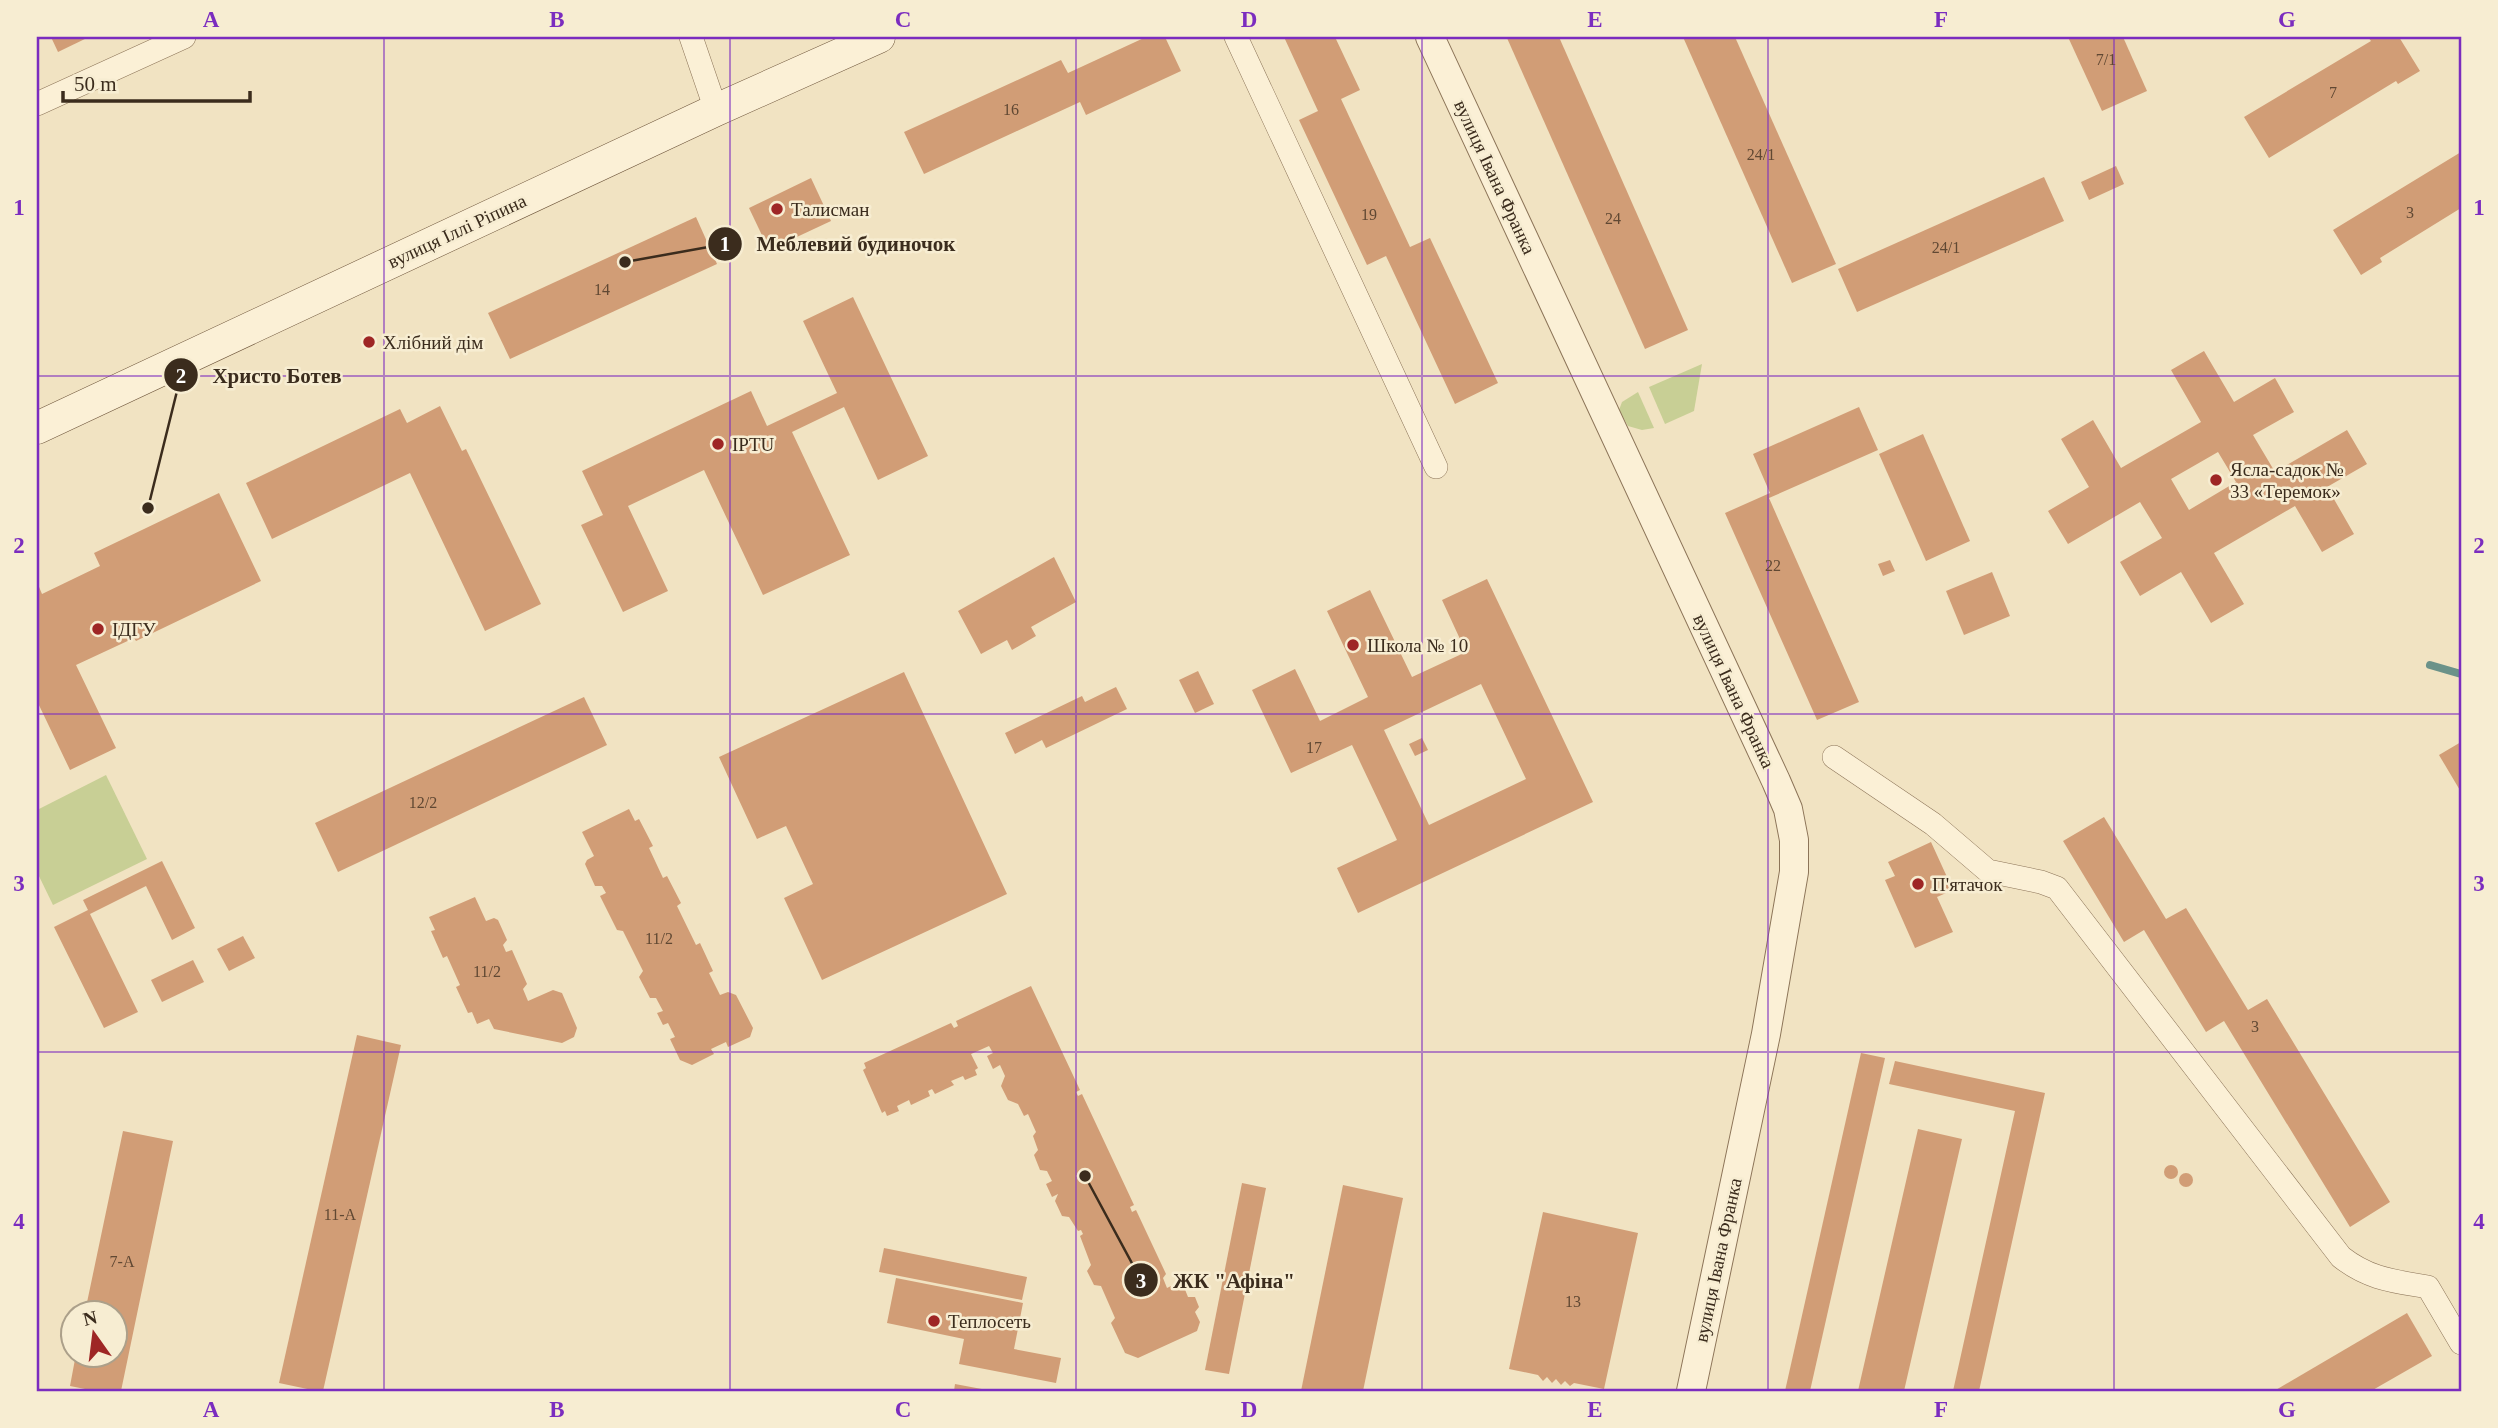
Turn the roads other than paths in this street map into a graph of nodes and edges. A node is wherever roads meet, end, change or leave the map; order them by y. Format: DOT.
graph roads {
  1 [pos="184,37"];
  2 [pos="691,37"];
  3 [pos="879,37"];
  4 [pos="1236,37"];
  5 [pos="1430,37"];
  6 [pos="37,104"];
  7 [pos="716,110"];
  8 [pos="37,428"];
  9 [pos="1436,467"];
  10 [pos="1834,757"];
  11 [pos="2461,1343"];
  12 [pos="1691,1391"];
  1 -- 6 [label="street"];
  2 -- 7 [label="street"];
  3 -- 7 [label="main road, вулиця Іллі Ріпина"];
  4 -- 9 [label="street"];
  5 -- 12 [label="street, вулиця Івана Франка"];
  7 -- 8 [label="main road, вулиця Іллі Ріпина"];
  10 -- 11 [label="street"];
}
